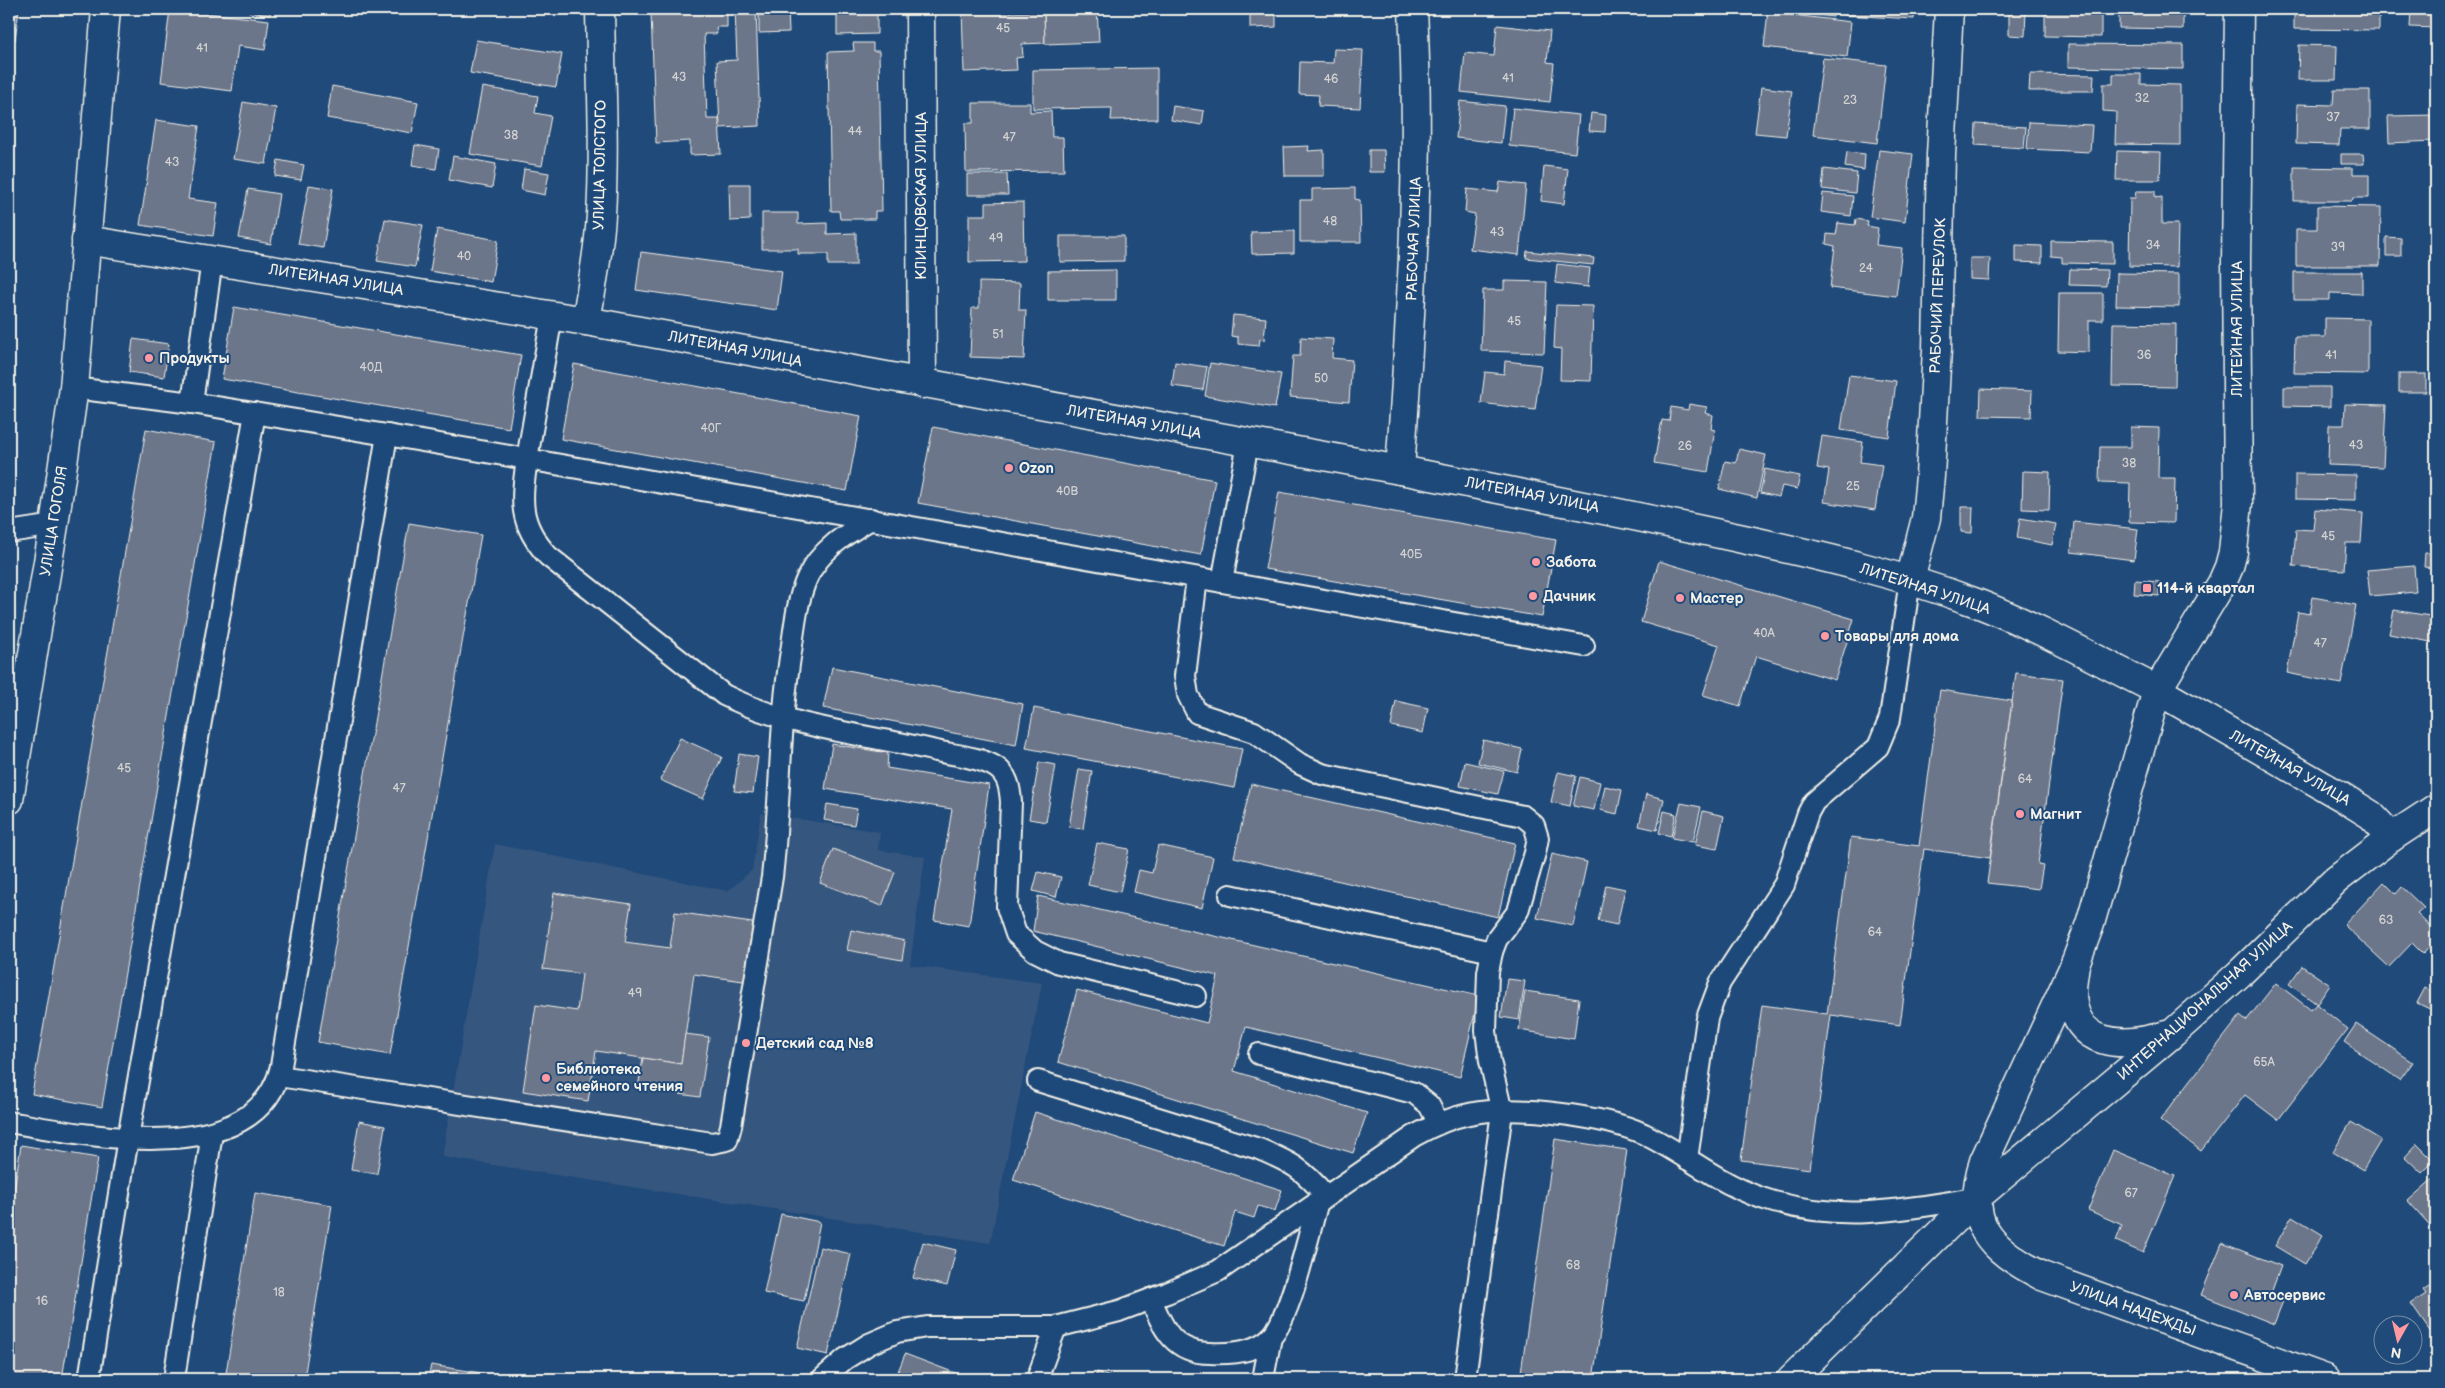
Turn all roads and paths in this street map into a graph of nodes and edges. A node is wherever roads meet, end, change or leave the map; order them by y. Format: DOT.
graph roads {
  1 [pos="106,9"];
  2 [pos="600,9"];
  3 [pos="920,9"];
  4 [pos="1413,9"];
  5 [pos="1949,9"];
  6 [pos="2239,9"];
  7 [pos="86,240"];
  8 [pos="212,260"];
  9 [pos="552,316"];
  10 [pos="586,321"];
  11 [pos="922,384"];
  12 [pos="74,388"];
  13 [pos="192,403"];
  14 [pos="255,413"];
  15 [pos="387,434"];
  16 [pos="1248,443"];
  17 [pos="528,459"];
  18 [pos="1400,470"];
  19 [pos="871,519"];
  20 [pos="54,525"];
  21 [pos="9,532"];
  22 [pos="1197,578"];
  23 [pos="1910,580"];
  24 [pos="1222,582"];
  25 [pos="1584,646"];
  26 [pos="2157,690"];
  27 [pos="782,719"];
  28 [pos="9,800"];
  29 [pos="2436,808"];
  30 [pos="2392,837"];
  31 [pos="1230,895"];
  32 [pos="1492,952"];
  33 [pos="2075,964"];
  34 [pos="1196,996"];
  35 [pos="2173,1033"];
  36 [pos="1259,1054"];
  37 [pos="279,1076"];
  38 [pos="1038,1081"];
  39 [pos="1502,1112"];
  40 [pos="9,1122"];
  41 [pos="1438,1122"];
  42 [pos="212,1132"];
  43 [pos="128,1138"];
  44 [pos="1688,1159"];
  45 [pos="1322,1198"];
  46 [pos="1976,1198"];
  47 [pos="1151,1299"];
  48 [pos="1056,1327"];
  49 [pos="1271,1337"];
  50 [pos="89,1379"];
  51 [pos="174,1379"];
  52 [pos="822,1379"];
  53 [pos="1037,1379"];
  54 [pos="1263,1379"];
  55 [pos="1465,1379"];
  56 [pos="1791,1379"];
  57 [pos="2326,1379"];
  1 -- 7 [label="street, УЛИЦА ГОГОЛЯ"];
  2 -- 10 [label="street, УЛИЦА ТОЛСТОГО"];
  3 -- 11 [label="street, КЛИНЦОВСКАЯ УЛИЦА"];
  4 -- 18 [label="street, РАБОЧАЯ УЛИЦА"];
  5 -- 23 [label="street, РАБОЧИЙ ПЕРЕУЛОК"];
  6 -- 26 [label="street, ЛИТЕЙНАЯ УЛИЦА"];
  7 -- 8 [label="street, ЛИТЕЙНАЯ УЛИЦА"];
  7 -- 12 [label="street, УЛИЦА ГОГОЛЯ"];
  8 -- 9 [label="street, ЛИТЕЙНАЯ УЛИЦА"];
  8 -- 13 [label="lane"];
  9 -- 10 [label="street, ЛИТЕЙНАЯ УЛИЦА"];
  9 -- 17 [label="lane"];
  10 -- 11 [label="street, ЛИТЕЙНАЯ УЛИЦА"];
  11 -- 16 [label="street, ЛИТЕЙНАЯ УЛИЦА"];
  12 -- 13 [label="lane"];
  12 -- 20 [label="street, УЛИЦА ГОГОЛЯ"];
  13 -- 14 [label="lane"];
  14 -- 15 [label="lane"];
  14 -- 43 [label="lane"];
  15 -- 17 [label="lane"];
  15 -- 37 [label="lane"];
  16 -- 18 [label="street, ЛИТЕЙНАЯ УЛИЦА"];
  16 -- 24 [label="lane"];
  17 -- 19 [label="lane"];
  17 -- 27 [label="lane"];
  18 -- 23 [label="street, ЛИТЕЙНАЯ УЛИЦА"];
  19 -- 22 [label="lane"];
  19 -- 27 [label="lane"];
  20 -- 21 [label="lane"];
  20 -- 28 [label="street, УЛИЦА ГОГОЛЯ"];
  22 -- 24 [label="lane"];
  22 -- 32 [label="lane"];
  23 -- 26 [label="street, ЛИТЕЙНАЯ УЛИЦА"];
  23 -- 44 [label="lane"];
  24 -- 25 [label="lane"];
  26 -- 30 [label="street, ЛИТЕЙНАЯ УЛИЦА"];
  26 -- 33 [label="street"];
  27 -- 34 [label="lane"];
  27 -- 37 [label="lane"];
  29 -- 30 [label="street, ИНТЕРНАЦИОНАЛЬНАЯ УЛИЦА"];
  30 -- 35 [label="street, ИНТЕРНАЦИОНАЛЬНАЯ УЛИЦА"];
  31 -- 32 [label="lane"];
  32 -- 39 [label="lane"];
  33 -- 35 [label="street"];
  33 -- 46 [label="street"];
  35 -- 46 [label="street, ИНТЕРНАЦИОНАЛЬНАЯ УЛИЦА"];
  36 -- 41 [label="lane"];
  37 -- 42 [label="lane"];
  38 -- 45 [label="lane"];
  39 -- 41 [label="lane"];
  39 -- 44 [label="lane"];
  39 -- 55 [label="lane"];
  40 -- 43 [label="lane"];
  41 -- 45 [label="lane"];
  42 -- 43 [label="lane"];
  42 -- 51 [label="lane"];
  43 -- 50 [label="lane"];
  44 -- 46 [label="lane"];
  45 -- 47 [label="lane"];
  45 -- 49 [label="lane"];
  46 -- 56 [label="street, ИНТЕРНАЦИОНАЛЬНАЯ УЛИЦА"];
  46 -- 57 [label="street, УЛИЦА НАДЕЖДЫ"];
  47 -- 48 [label="lane"];
  47 -- 49 [label="lane"];
  48 -- 52 [label="lane"];
  48 -- 53 [label="lane"];
  49 -- 54 [label="lane"];
}
